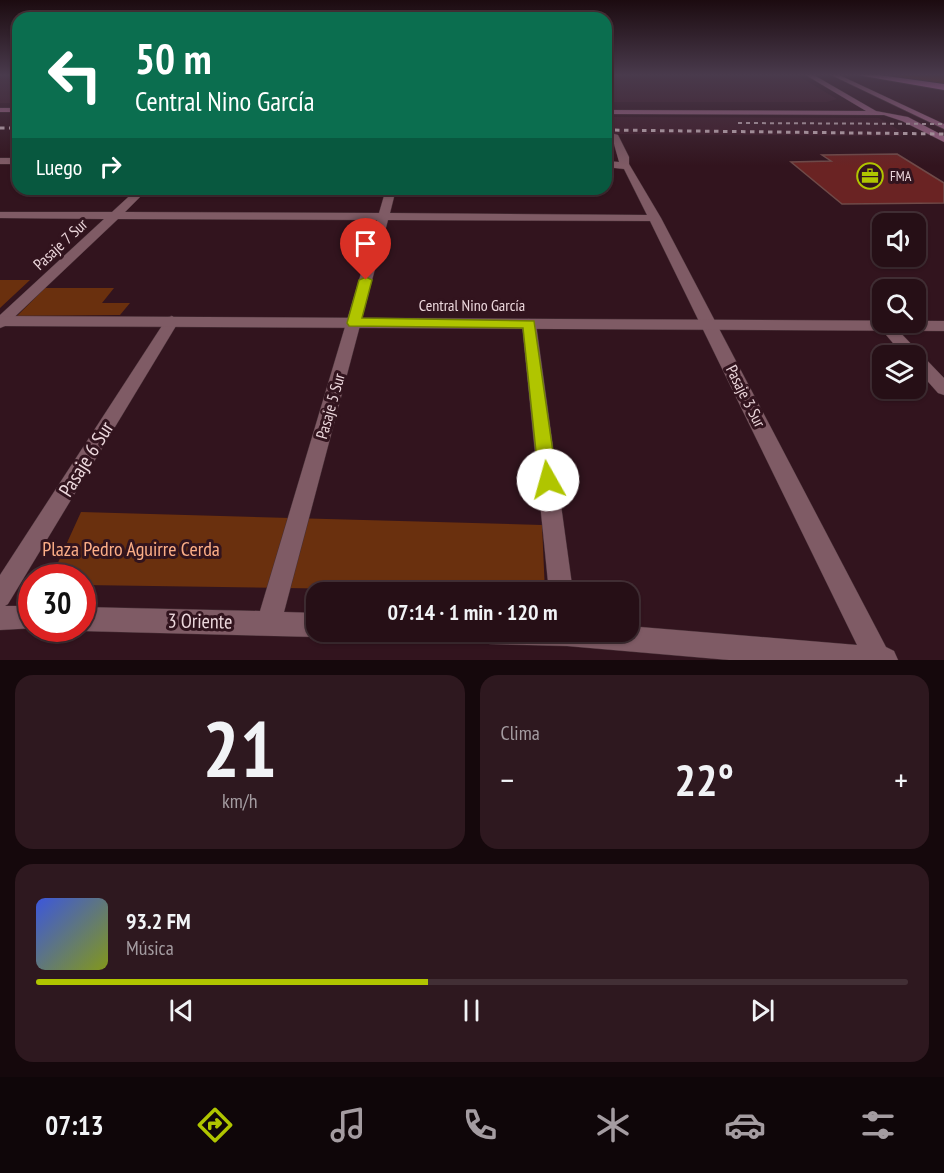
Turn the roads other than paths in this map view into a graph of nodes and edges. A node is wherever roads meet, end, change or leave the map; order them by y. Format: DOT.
graph roads {
  1 [pos="863,105"];
  2 [pos="874,105"];
  3 [pos="897,105"];
  4 [pos="612,112"];
  5 [pos="876,112"];
  6 [pos="944,127"];
  7 [pos="614,135"];
  8 [pos="944,139"];
  9 [pos="944,149"];
  10 [pos="612,164"];
  11 [pos="624,165"];
  12 [pos="137,195"];
  13 [pos="389,195"];
  14 [pos="0,215"];
  15 [pos="114,216"];
  16 [pos="383,217"];
  17 [pos="655,218"];
  18 [pos="1,321"];
  19 [pos="172,321"];
  20 [pos="354,323"];
  21 [pos="529,324"];
  22 [pos="710,325"];
  23 [pos="872,326"];
  24 [pos="926,326"];
  25 [pos="944,326"];
  26 [pos="893,333"];
  27 [pos="904,345"];
  28 [pos="926,369"];
  29 [pos="944,389"];
  30 [pos="560,582"];
  31 [pos="0,596"];
  32 [pos="0,618"];
  33 [pos="18,618"];
  34 [pos="96,619"];
  35 [pos="269,622"];
  36 [pos="306,624"];
  37 [pos="639,639"];
  38 [pos="881,660"];
  1 -- 5 [label="main road"];
  2 -- 5 [label="main road"];
  3 -- 6 [label="main road"];
  4 -- 5 [label="main road"];
  5 -- 8 [label="main road"];
  5 -- 9 [label="main road"];
  7 -- 11 [label="street, Pasaje 3 Sur"];
  10 -- 11 [label="street"];
  11 -- 17 [label="street, Pasaje 3 Sur"];
  12 -- 15 [label="street, Pasaje 7 Sur"];
  13 -- 16 [label="street, Pasaje 5 Sur"];
  14 -- 15 [label="street"];
  15 -- 16 [label="street"];
  15 -- 18 [label="street, Pasaje 7 Sur"];
  16 -- 17 [label="street"];
  16 -- 20 [label="street, Pasaje 5 Sur"];
  17 -- 22 [label="street, Pasaje 3 Sur"];
  18 -- 19 [label="street, Central Nino García"];
  19 -- 20 [label="street, Central Nino García"];
  19 -- 31 [label="street, Pasaje 6 Sur"];
  20 -- 21 [label="street, Central Nino García"];
  20 -- 35 [label="street, Pasaje 5 Sur"];
  21 -- 22 [label="street, Central Nino García"];
  21 -- 30 [label="street"];
  22 -- 23 [label="street, Central Nino García"];
  22 -- 38 [label="street, Pasaje 3 Sur"];
  24 -- 25 [label="street, Central Nino García"];
  26 -- 27 [label="street"];
  28 -- 29 [label="street"];
  32 -- 33 [label="street"];
  34 -- 35 [label="street, 3 Oriente"];
  35 -- 36 [label="street, 3 Oriente"];
  37 -- 38 [label="street"];
}
